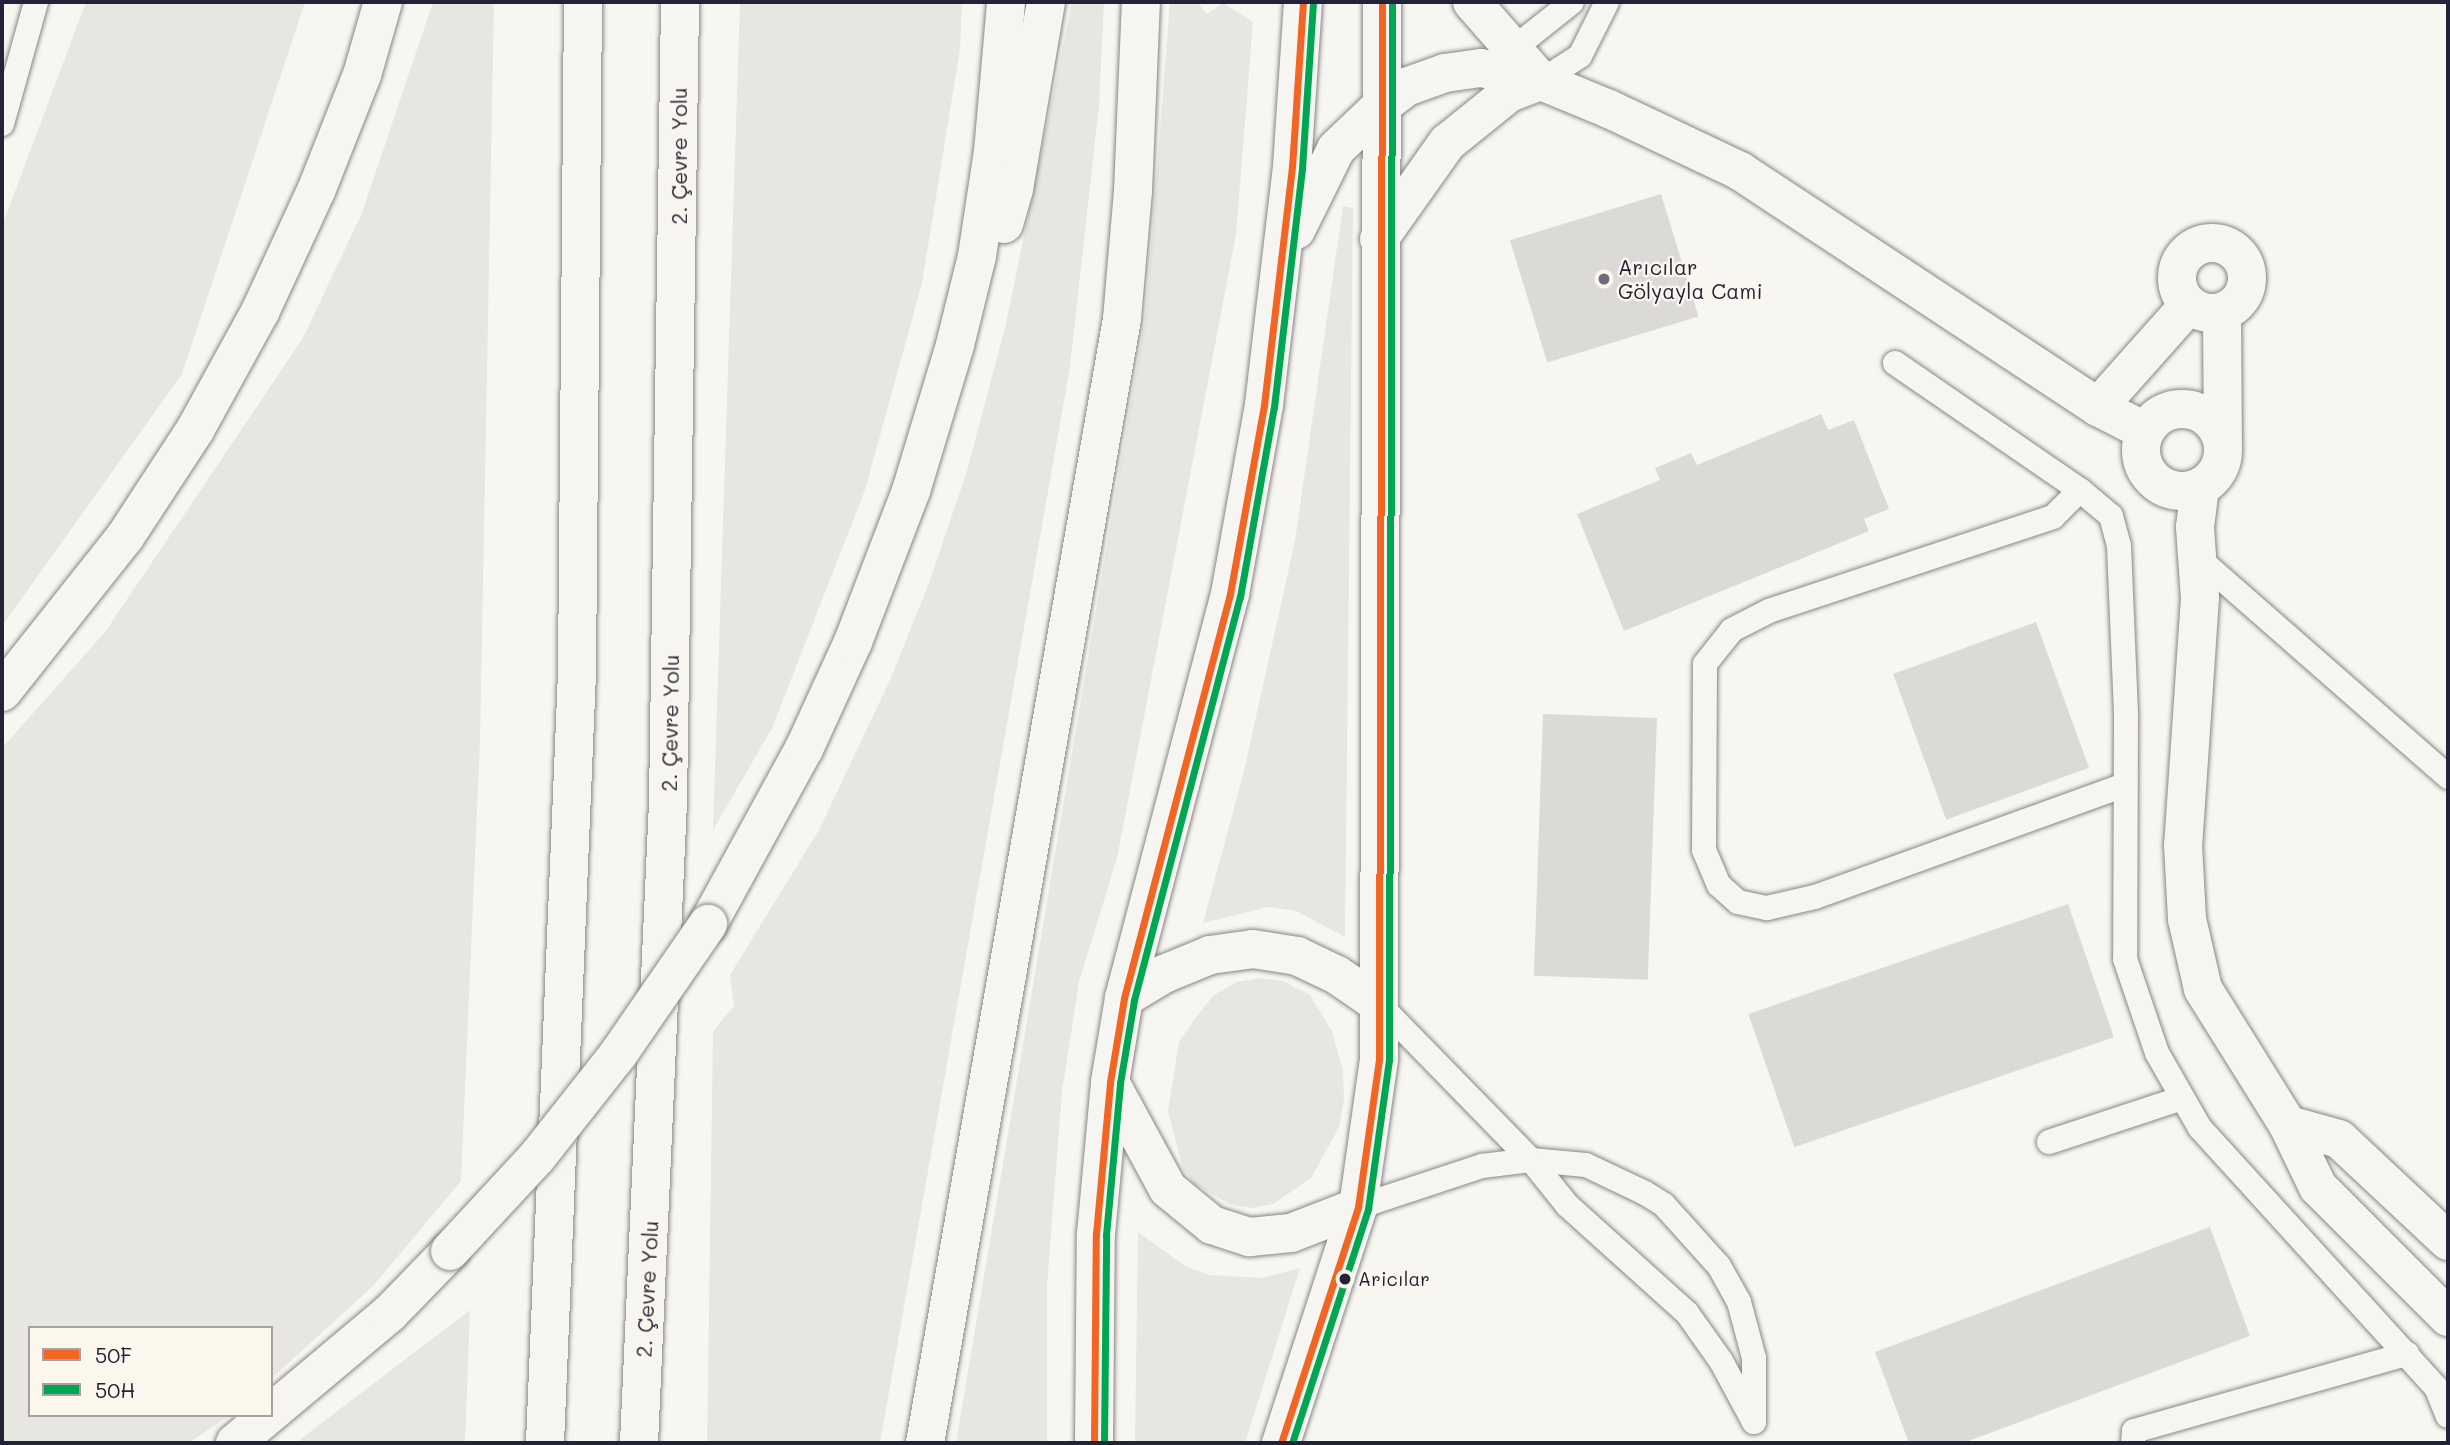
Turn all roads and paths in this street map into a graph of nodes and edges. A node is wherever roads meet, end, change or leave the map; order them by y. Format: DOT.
graph roads {
  1 [pos="36,2"];
  2 [pos="383,2"];
  3 [pos="583,2"];
  4 [pos="680,2"];
  5 [pos="1006,2"];
  6 [pos="1046,2"];
  7 [pos="1142,2"];
  8 [pos="1303,2"];
  9 [pos="1382,2"];
  10 [pos="1472,2"];
  11 [pos="1572,2"];
  12 [pos="1607,2"];
  13 [pos="1513,49"];
  14 [pos="1541,81"];
  15 [pos="7,90"];
  16 [pos="1381,106"];
  17 [pos="2,124"];
  18 [pos="1379,239"];
  19 [pos="1278,284"];
  20 [pos="956,345"];
  21 [pos="1895,363"];
  22 [pos="2098,407"];
  23 [pos="2145,431"];
  24 [pos="2223,442"];
  25 [pos="2200,487"];
  26 [pos="2080,490"];
  27 [pos="2197,557"];
  28 [pos="2,692"];
  29 [pos="2448,777"];
  30 [pos="2125,785"];
  31 [pos="1125,999"];
  32 [pos="1379,1004"];
  33 [pos="1110,1082"];
  34 [pos="2182,1098"];
  35 [pos="2288,1125"];
  36 [pos="2049,1142"];
  37 [pos="1531,1160"];
  38 [pos="1358,1207"];
  39 [pos="2448,1241"];
  40 [pos="2448,1317"];
  41 [pos="2407,1354"];
  42 [pos="273,1411"];
  43 [pos="2448,1416"];
  44 [pos="266,1417"];
  45 [pos="1753,1433"];
  46 [pos="235,1443"];
  47 [pos="545,1443"];
  48 [pos="639,1443"];
  49 [pos="925,1443"];
  50 [pos="1094,1443"];
  51 [pos="1281,1443"];
  52 [pos="2133,1443"];
  1 -- 15 [label="lane"];
  2 -- 28 [label="main road"];
  3 -- 47 [label="main road"];
  4 -- 48 [label="main road, 2. Çevre Yolu"];
  5 -- 20 [label="main road"];
  6 -- 20 [label="main road"];
  7 -- 49 [label="main road"];
  8 -- 19 [label="main road"];
  9 -- 16 [label="main road"];
  10 -- 13 [label="main road"];
  11 -- 13 [label="lane"];
  12 -- 14 [label="lane"];
  13 -- 14 [label="main road"];
  14 -- 16 [label="main road"];
  14 -- 18 [label="main road"];
  14 -- 22 [label="main road"];
  15 -- 17 [label="lane"];
  16 -- 18 [label="main road"];
  16 -- 19 [label="main road"];
  18 -- 32 [label="main road"];
  19 -- 31 [label="main road"];
  20 -- 42 [label="main road, bridge"];
  21 -- 26 [label="lane"];
  22 -- 23 [label="main road"];
  22 -- 24 [label="main road"];
  23 -- 24 [label="main road"];
  23 -- 25 [label="main road"];
  24 -- 25 [label="main road"];
  25 -- 27 [label="main road"];
  26 -- 30 [label="lane"];
  26 -- 30 [label="lane"];
  27 -- 29 [label="lane"];
  27 -- 35 [label="main road"];
  30 -- 34 [label="lane"];
  31 -- 32 [label="main road"];
  31 -- 33 [label="main road"];
  32 -- 37 [label="lane"];
  32 -- 38 [label="main road"];
  33 -- 38 [label="main road"];
  33 -- 50 [label="main road"];
  34 -- 36 [label="lane"];
  34 -- 41 [label="lane"];
  35 -- 39 [label="main road"];
  35 -- 40 [label="main road"];
  37 -- 38 [label="lane"];
  37 -- 45 [label="lane"];
  37 -- 45 [label="lane"];
  38 -- 51 [label="main road"];
  41 -- 43 [label="lane"];
  41 -- 52 [label="lane"];
  44 -- 46 [label="main road, bridge"];
}
